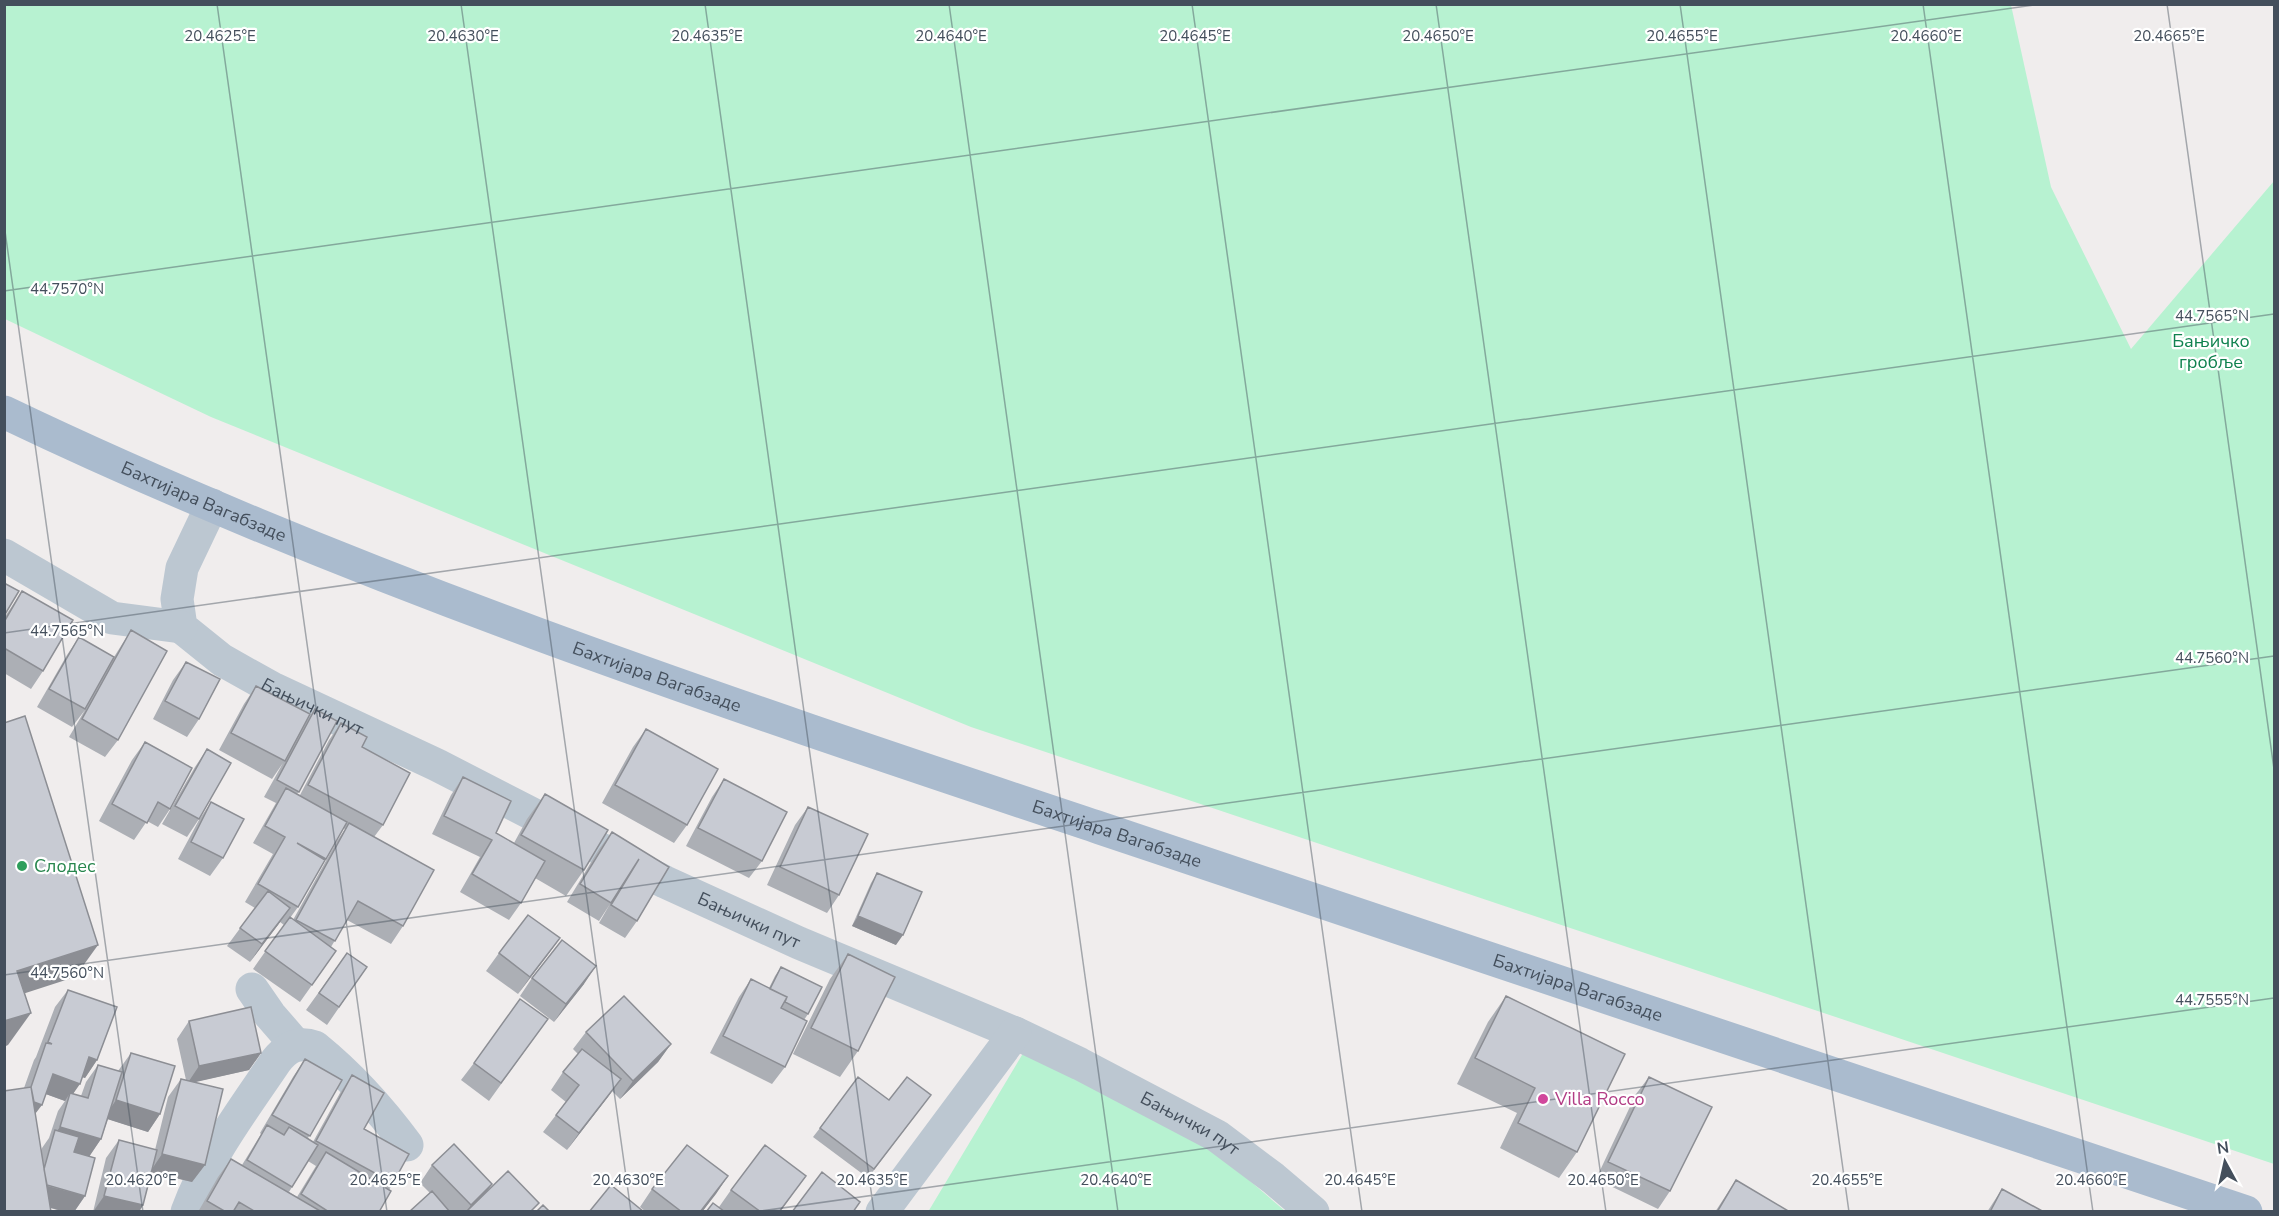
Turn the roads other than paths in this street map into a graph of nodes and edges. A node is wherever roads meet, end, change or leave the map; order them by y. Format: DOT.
graph roads {
  1 [pos="4,412"];
  2 [pos="212,505"];
  3 [pos="4,555"];
  4 [pos="181,627"];
  5 [pos="252,989"];
  6 [pos="1015,1033"];
  7 [pos="296,1045"];
  8 [pos="407,1145"];
  9 [pos="187,1212"];
  10 [pos="882,1212"];
  11 [pos="1313,1212"];
  12 [pos="2246,1212"];
  1 -- 2 [label="main road, Бахтијара Вагабзаде"];
  2 -- 4 [label="street"];
  2 -- 12 [label="main road, Бахтијара Вагабзаде"];
  3 -- 4 [label="street"];
  4 -- 6 [label="street, Бањички пут"];
  5 -- 7 [label="street"];
  6 -- 10 [label="street"];
  6 -- 11 [label="street, Бањички пут"];
  7 -- 8 [label="street"];
  7 -- 9 [label="street"];
}
